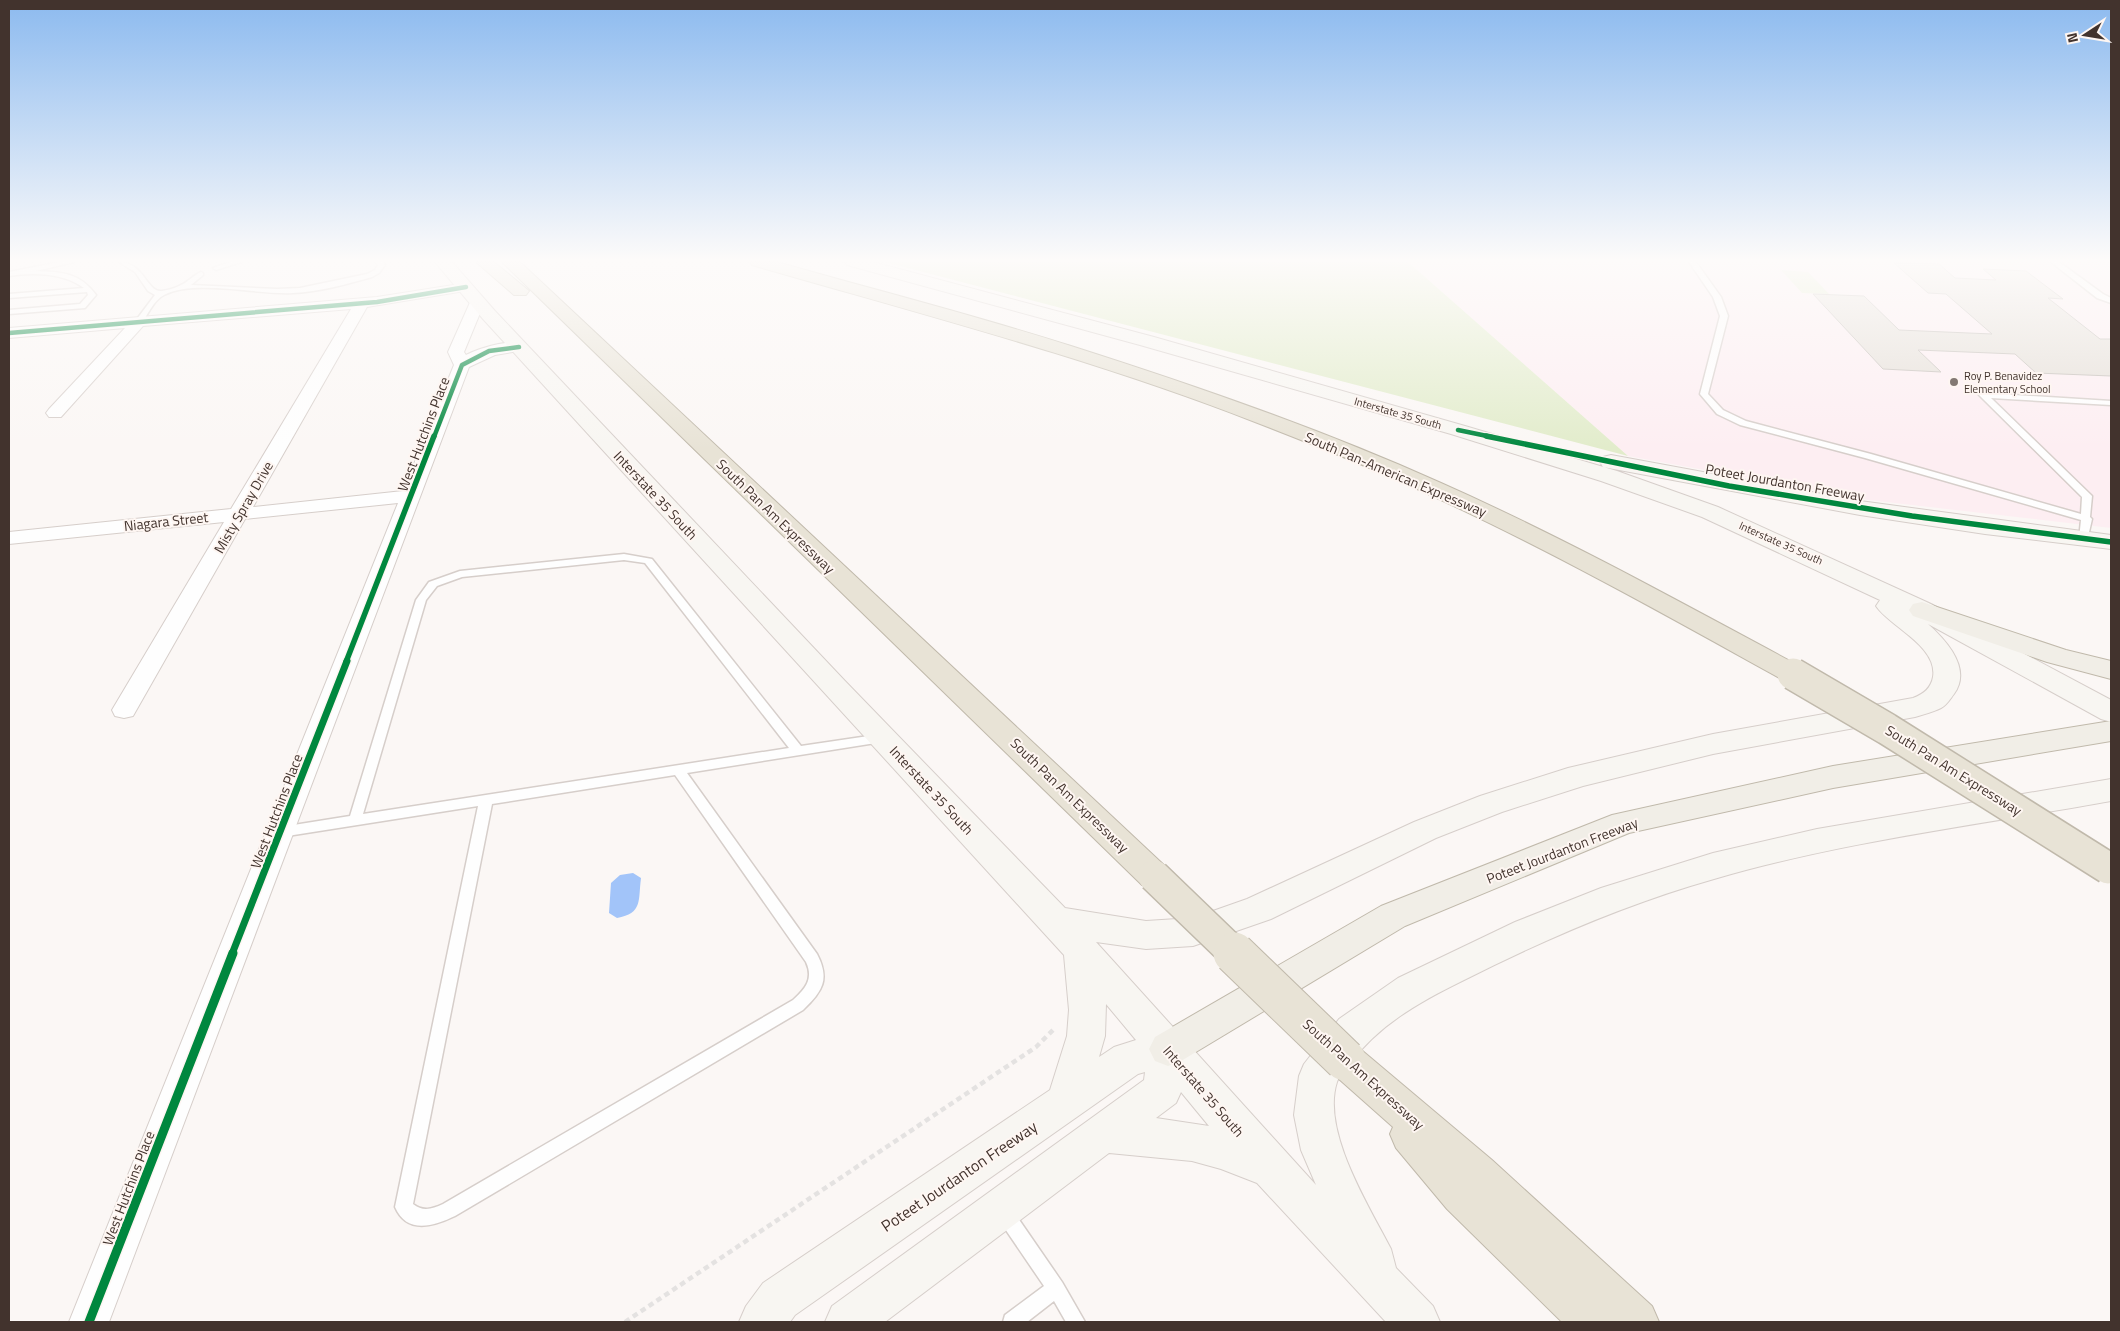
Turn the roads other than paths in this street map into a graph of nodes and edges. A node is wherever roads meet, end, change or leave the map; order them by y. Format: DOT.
graph roads {
  1 [pos="124,324"];
  2 [pos="137,324"];
  3 [pos="349,324"];
  4 [pos="467,324"];
  5 [pos="498,324"];
  6 [pos="569,324"];
  7 [pos="575,324"];
  8 [pos="976,324"];
  9 [pos="1084,324"];
  10 [pos="1722,324"];
  11 [pos="9,333"];
  12 [pos="584,333"];
  13 [pos="519,347"];
  14 [pos="462,365"];
  15 [pos="2111,403"];
  16 [pos="55,413"];
  17 [pos="1458,430"];
  18 [pos="412,496"];
  19 [pos="240,513"];
  20 [pos="2085,529"];
  21 [pos="9,538"];
  22 [pos="2111,542"];
  23 [pos="1848,574"];
  24 [pos="1922,610"];
  25 [pos="2111,670"];
  26 [pos="1793,674"];
  27 [pos="124,710"];
  28 [pos="2111,712"];
  29 [pos="2111,731"];
  30 [pos="883,738"];
  31 [pos="798,751"];
  32 [pos="678,770"];
  33 [pos="2111,790"];
  34 [pos="486,800"];
  35 [pos="355,820"];
  36 [pos="281,832"];
  37 [pos="2110,870"];
  38 [pos="1055,920"];
  39 [pos="1081,950"];
  40 [pos="1168,1050"];
  41 [pos="1345,1060"];
  42 [pos="1066,1103"];
  43 [pos="1102,1134"];
  44 [pos="1272,1169"];
  45 [pos="1002,1209"];
  46 [pos="1056,1288"];
  47 [pos="1388,1290"];
  48 [pos="88,1322"];
  49 [pos="762,1322"];
  50 [pos="848,1322"];
  51 [pos="1012,1322"];
  52 [pos="1076,1322"];
  53 [pos="1417,1322"];
  54 [pos="1594,1322"];
  55 [pos="1636,1322"];
  1 -- 11 [label="street"];
  2 -- 16 [label="street"];
  3 -- 19 [label="street, Misty Spray Drive"];
  4 -- 14 [label="street, West Hutchins Place"];
  5 -- 13 [label="main road, Interstate 35 South"];
  6 -- 12 [label="highway"];
  7 -- 12 [label="highway, South Pan Am Expressway"];
  8 -- 26 [label="highway, South Pan-American Expressway"];
  9 -- 17 [label="main road, Interstate 35 South"];
  10 -- 20 [label="lane"];
  12 -- 41 [label="highway, South Pan Am Expressway, bridge"];
  13 -- 14 [label="street, West Hutchins Place"];
  13 -- 30 [label="main road, Interstate 35 South"];
  14 -- 18 [label="street, West Hutchins Place"];
  15 -- 20 [label="lane"];
  17 -- 20 [label="main road, Poteet Jourdanton Freeway"];
  17 -- 23 [label="main road, Interstate 35 South"];
  18 -- 19 [label="street, Niagara Street"];
  18 -- 36 [label="street, West Hutchins Place"];
  19 -- 21 [label="street, Niagara Street"];
  19 -- 27 [label="street, Misty Spray Drive"];
  20 -- 22 [label="main road, Poteet Jourdanton Freeway"];
  23 -- 24 [label="main road, Interstate 35 South"];
  23 -- 38 [label="main road"];
  24 -- 25 [label="main road"];
  24 -- 28 [label="main road, Interstate 35 South"];
  26 -- 37 [label="highway, South Pan Am Expressway, bridge"];
  29 -- 40 [label="main road, Poteet Jourdanton Freeway"];
  30 -- 31 [label="lane"];
  30 -- 38 [label="main road, Interstate 35 South"];
  31 -- 32 [label="lane"];
  31 -- 35 [label="lane"];
  32 -- 34 [label="lane"];
  32 -- 34 [label="lane"];
  33 -- 47 [label="main road"];
  34 -- 35 [label="lane"];
  35 -- 36 [label="lane"];
  36 -- 48 [label="street, West Hutchins Place"];
  38 -- 39 [label="main road, Interstate 35 South"];
  39 -- 40 [label="main road, Interstate 35 South"];
  39 -- 42 [label="main road"];
  40 -- 42 [label="main road, Poteet Jourdanton Freeway"];
  40 -- 43 [label="main road"];
  40 -- 44 [label="main road, Interstate 35 South"];
  41 -- 54 [label="highway"];
  41 -- 55 [label="highway, South Pan Am Expressway"];
  42 -- 49 [label="main road, Poteet Jourdanton Freeway"];
  43 -- 44 [label="main road"];
  43 -- 45 [label="main road"];
  44 -- 47 [label="main road, Interstate 35 South"];
  45 -- 46 [label="lane"];
  45 -- 50 [label="main road"];
  46 -- 51 [label="lane"];
  46 -- 52 [label="lane"];
  47 -- 53 [label="main road, Interstate 35 South"];
}
